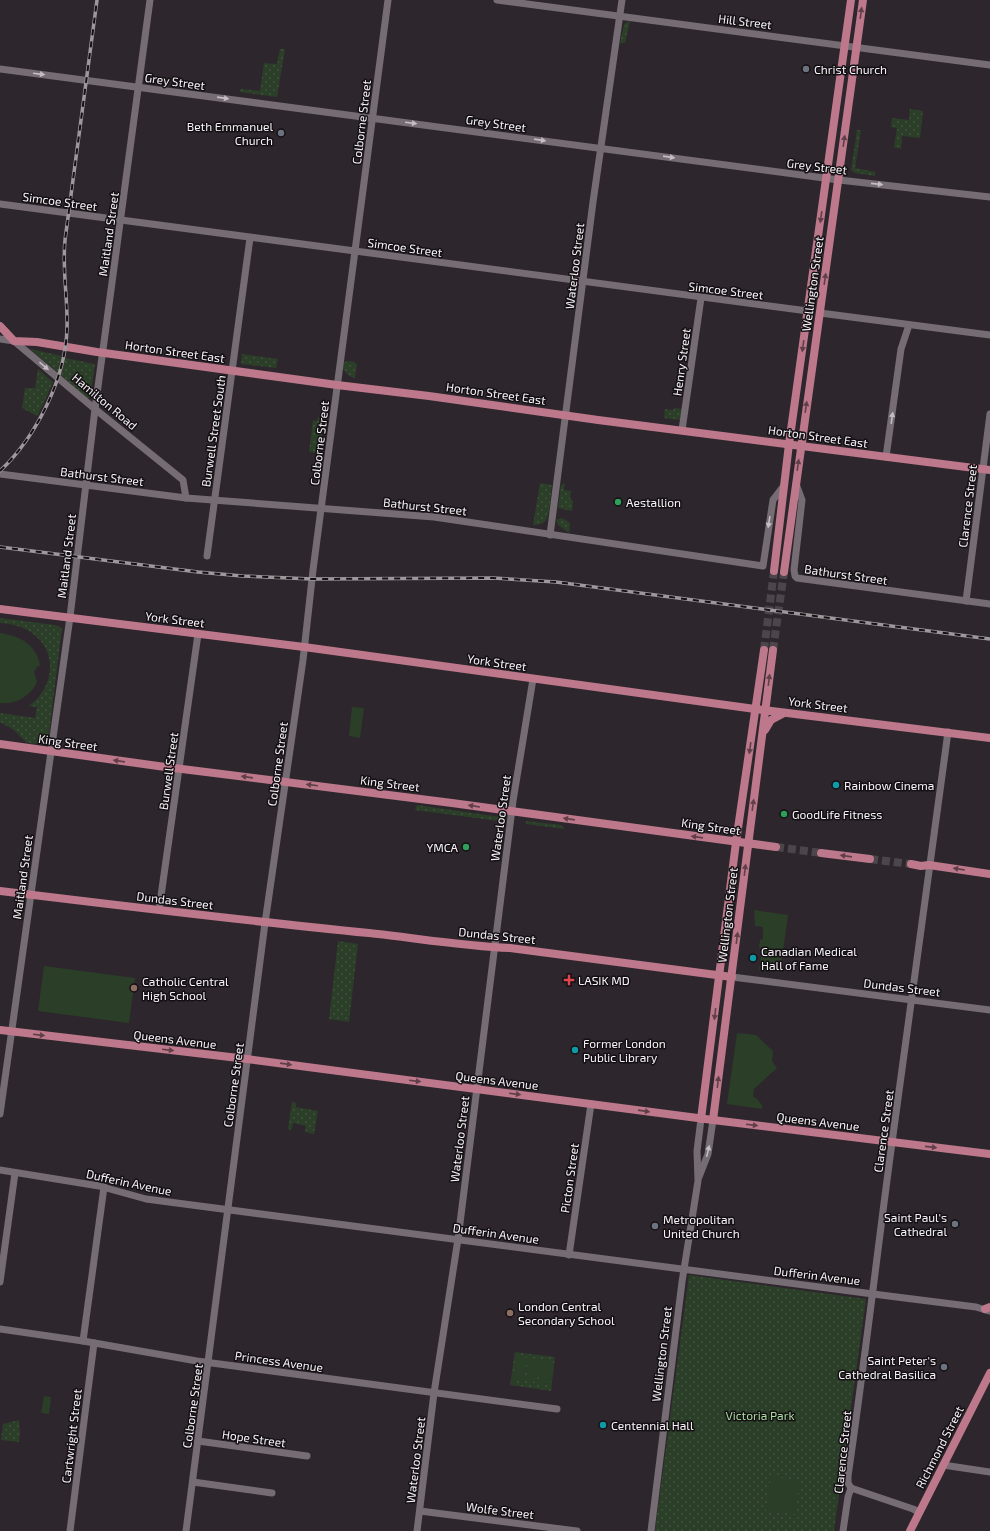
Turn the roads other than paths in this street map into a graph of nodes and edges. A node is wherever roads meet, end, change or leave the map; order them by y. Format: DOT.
graph roads {
  1 [pos="150,0"];
  2 [pos="388,0"];
  3 [pos="496,0"];
  4 [pos="622,0"];
  5 [pos="851,0"];
  6 [pos="863,0"];
  7 [pos="620,16"];
  8 [pos="845,45"];
  9 [pos="856,47"];
  10 [pos="990,65"];
  11 [pos="0,69"];
  12 [pos="139,87"];
  13 [pos="372,118"];
  14 [pos="601,148"];
  15 [pos="826,178"];
  16 [pos="838,180"];
  17 [pos="990,197"];
  18 [pos="0,204"];
  19 [pos="121,220"];
  20 [pos="250,238"];
  21 [pos="355,252"];
  22 [pos="583,282"];
  23 [pos="701,298"];
  24 [pos="808,312"];
  25 [pos="820,313"];
  26 [pos="909,325"];
  27 [pos="0,326"];
  28 [pos="990,335"];
  29 [pos="0,339"];
  30 [pos="14,341"];
  31 [pos="103,353"];
  32 [pos="232,371"];
  33 [pos="337,385"];
  34 [pos="95,409"];
  35 [pos="990,414"];
  36 [pos="566,415"];
  37 [pos="682,430"];
  38 [pos="789,444"];
  39 [pos="801,446"];
  40 [pos="886,457"];
  41 [pos="986,470"];
  42 [pos="0,474"];
  43 [pos="795,483"];
  44 [pos="86,486"];
  45 [pos="783,487"];
  46 [pos="186,498"];
  47 [pos="214,500"];
  48 [pos="322,508"];
  49 [pos="550,535"];
  50 [pos="207,556"];
  51 [pos="774,570"];
  52 [pos="784,572"];
  53 [pos="966,601"];
  54 [pos="990,604"];
  55 [pos="0,609"];
  56 [pos="70,618"];
  57 [pos="198,634"];
  58 [pos="304,647"];
  59 [pos="764,650"];
  60 [pos="773,650"];
  61 [pos="533,679"];
  62 [pos="755,709"];
  63 [pos="766,710"];
  64 [pos="786,713"];
  65 [pos="763,732"];
  66 [pos="948,732"];
  67 [pos="990,738"];
  68 [pos="0,744"];
  69 [pos="51,752"];
  70 [pos="180,768"];
  71 [pos="286,782"];
  72 [pos="512,812"];
  73 [pos="736,842"];
  74 [pos="748,843"];
  75 [pos="776,847"];
  76 [pos="821,853"];
  77 [pos="870,859"];
  78 [pos="911,864"];
  79 [pos="929,864"];
  80 [pos="990,874"];
  81 [pos="0,891"];
  82 [pos="30,895"];
  83 [pos="159,910"];
  84 [pos="265,923"];
  85 [pos="494,947"];
  86 [pos="720,976"];
  87 [pos="732,977"];
  88 [pos="911,1000"];
  89 [pos="990,1010"];
  90 [pos="0,1030"];
  91 [pos="12,1032"];
  92 [pos="247,1059"];
  93 [pos="476,1089"];
  94 [pos="591,1104"];
  95 [pos="0,1114"];
  96 [pos="701,1119"];
  97 [pos="713,1120"];
  98 [pos="892,1143"];
  99 [pos="990,1154"];
  100 [pos="0,1170"];
  101 [pos="15,1173"];
  102 [pos="698,1181"];
  103 [pos="104,1187"];
  104 [pos="227,1209"];
  105 [pos="458,1239"];
  106 [pos="569,1255"];
  107 [pos="685,1269"];
  108 [pos="0,1282"];
  109 [pos="873,1294"];
  110 [pos="988,1309"];
  111 [pos="0,1329"];
  112 [pos="83,1340"];
  113 [pos="94,1343"];
  114 [pos="209,1362"];
  115 [pos="990,1373"];
  116 [pos="434,1394"];
  117 [pos="557,1409"];
  118 [pos="198,1442"];
  119 [pos="307,1456"];
  120 [pos="943,1466"];
  121 [pos="990,1472"];
  122 [pos="193,1482"];
  123 [pos="851,1488"];
  124 [pos="272,1493"];
  125 [pos="420,1511"];
  126 [pos="919,1512"];
  127 [pos="70,1531"];
  128 [pos="186,1531"];
  129 [pos="417,1531"];
  130 [pos="576,1531"];
  131 [pos="651,1531"];
  132 [pos="843,1531"];
  133 [pos="910,1531"];
  1 -- 12 [label="street, Maitland Street"];
  2 -- 13 [label="street, Colborne Street"];
  3 -- 7 [label="street, Hill Street"];
  4 -- 7 [label="street, Waterloo Street"];
  5 -- 8 [label="main road, Wellington Street"];
  9 -- 6 [label="main road, Wellington Street, one-way"];
  7 -- 8 [label="street, Hill Street"];
  7 -- 14 [label="street, Waterloo Street"];
  8 -- 9 [label="street, Hill Street"];
  8 -- 15 [label="main road, Wellington Street"];
  9 -- 10 [label="street, Hill Street"];
  16 -- 9 [label="main road, Wellington Street, one-way"];
  11 -- 12 [label="street, Grey Street, one-way"];
  12 -- 13 [label="street, Grey Street, one-way"];
  12 -- 19 [label="street, Maitland Street"];
  13 -- 14 [label="street, Grey Street, one-way"];
  13 -- 21 [label="street, Colborne Street"];
  14 -- 15 [label="street, Grey Street, one-way"];
  14 -- 22 [label="street, Waterloo Street"];
  15 -- 16 [label="street, Grey Street"];
  15 -- 24 [label="main road, Wellington Street, one-way"];
  16 -- 17 [label="street, Grey Street, one-way"];
  25 -- 16 [label="main road, Wellington Street, one-way"];
  18 -- 19 [label="street, Simcoe Street"];
  19 -- 20 [label="street, Simcoe Street"];
  19 -- 31 [label="street, Maitland Street"];
  20 -- 21 [label="street, Simcoe Street"];
  20 -- 32 [label="street, Burwell Street South"];
  21 -- 22 [label="street, Simcoe Street"];
  21 -- 33 [label="street, Colborne Street"];
  22 -- 23 [label="street, Simcoe Street"];
  22 -- 36 [label="street, Waterloo Street"];
  23 -- 24 [label="street, Simcoe Street"];
  23 -- 37 [label="street, Henry Street"];
  24 -- 38 [label="main road, Wellington Street, one-way"];
  25 -- 26 [label="street"];
  39 -- 25 [label="main road, Wellington Street, one-way"];
  26 -- 28 [label="street"];
  40 -- 26 [label="street, one-way"];
  27 -- 30 [label="main road, Hamilton Road"];
  29 -- 30 [label="street, Horton Street East"];
  30 -- 31 [label="main road, Horton Street East"];
  30 -- 34 [label="street, Hamilton Road, one-way"];
  31 -- 32 [label="main road, Horton Street East"];
  31 -- 34 [label="street, Maitland Street"];
  32 -- 33 [label="main road, Horton Street East"];
  32 -- 47 [label="street, Burwell Street South"];
  33 -- 36 [label="main road, Horton Street East"];
  33 -- 48 [label="street, Colborne Street"];
  34 -- 44 [label="street, Maitland Street"];
  34 -- 46 [label="street, Hamilton Road"];
  35 -- 41 [label="street, Clarence Street"];
  36 -- 37 [label="main road, Horton Street East"];
  36 -- 49 [label="street, Waterloo Street"];
  37 -- 38 [label="main road, Horton Street East"];
  38 -- 39 [label="main road, Horton Street East"];
  38 -- 45 [label="main road, Wellington Street"];
  39 -- 40 [label="main road, Horton Street East"];
  43 -- 39 [label="main road, Wellington Street, one-way"];
  40 -- 41 [label="main road, Horton Street East"];
  41 -- 53 [label="street, Clarence Street"];
  42 -- 44 [label="street, Bathurst Street"];
  43 -- 52 [label="main road, Wellington Street"];
  43 -- 53 [label="street, Bathurst Street"];
  44 -- 46 [label="street, Bathurst Street"];
  44 -- 56 [label="street, Maitland Street"];
  45 -- 49 [label="street, Bathurst Street, one-way"];
  45 -- 51 [label="main road, Wellington Street"];
  46 -- 47 [label="street, Bathurst Street"];
  47 -- 48 [label="street, Bathurst Street"];
  47 -- 50 [label="street, Burwell Street South"];
  48 -- 49 [label="street, Bathurst Street"];
  48 -- 58 [label="street, Colborne Street"];
  53 -- 54 [label="street, Bathurst Street"];
  55 -- 56 [label="main road, York Street"];
  56 -- 57 [label="main road, York Street"];
  56 -- 69 [label="street, Maitland Street"];
  57 -- 58 [label="main road, York Street"];
  57 -- 70 [label="street, Burwell Street"];
  58 -- 61 [label="main road, York Street"];
  58 -- 71 [label="street, Colborne Street"];
  59 -- 62 [label="main road, Wellington Street"];
  63 -- 60 [label="main road, Wellington Street, one-way"];
  61 -- 62 [label="main road, York Street"];
  61 -- 72 [label="street, Waterloo Street"];
  62 -- 63 [label="main road, York Street"];
  62 -- 73 [label="main road, Wellington Street, one-way"];
  63 -- 64 [label="main road, York Street"];
  63 -- 65 [label="main road, Wellington Street"];
  64 -- 65 [label="main road"];
  64 -- 66 [label="main road, York Street"];
  74 -- 65 [label="main road, Wellington Street, one-way"];
  66 -- 67 [label="main road, York Street"];
  66 -- 79 [label="street, Clarence Street"];
  68 -- 69 [label="main road, King Street"];
  70 -- 69 [label="main road, King Street, one-way"];
  69 -- 82 [label="street, Maitland Street"];
  71 -- 70 [label="main road, King Street, one-way"];
  70 -- 83 [label="street, Burwell Street"];
  72 -- 71 [label="main road, King Street, one-way"];
  71 -- 84 [label="street, Colborne Street"];
  73 -- 72 [label="main road, King Street, one-way"];
  72 -- 85 [label="street, Waterloo Street"];
  73 -- 74 [label="main road, King Street"];
  73 -- 86 [label="main road, Wellington Street"];
  74 -- 75 [label="main road, King Street"];
  87 -- 74 [label="main road, Wellington Street, one-way"];
  77 -- 76 [label="main road, one-way"];
  78 -- 79 [label="main road"];
  80 -- 79 [label="main road, one-way"];
  79 -- 88 [label="street, Clarence Street"];
  81 -- 82 [label="main road, Dundas Street"];
  82 -- 83 [label="main road, Dundas Street"];
  82 -- 91 [label="street, Maitland Street"];
  83 -- 84 [label="main road, Dundas Street"];
  84 -- 85 [label="main road, Dundas Street"];
  84 -- 92 [label="street, Colborne Street"];
  85 -- 86 [label="main road, Dundas Street"];
  85 -- 93 [label="street, Waterloo Street"];
  86 -- 87 [label="main road, Dundas Street"];
  86 -- 96 [label="main road, Wellington Street, one-way"];
  87 -- 88 [label="street, Dundas Street"];
  97 -- 87 [label="main road, Wellington Street, one-way"];
  88 -- 89 [label="street, Dundas Street"];
  88 -- 98 [label="street, Clarence Street"];
  90 -- 91 [label="main road, Queens Avenue"];
  91 -- 92 [label="main road, Queens Avenue, one-way"];
  91 -- 95 [label="street, Maitland Street"];
  92 -- 93 [label="main road, Queens Avenue, one-way"];
  92 -- 104 [label="street, Colborne Street"];
  93 -- 94 [label="main road, Queens Avenue, one-way"];
  93 -- 105 [label="street, Waterloo Street"];
  94 -- 96 [label="main road, Queens Avenue, one-way"];
  94 -- 106 [label="street, Picton Street"];
  96 -- 97 [label="main road, Queens Avenue"];
  96 -- 102 [label="street, Wellington Street"];
  97 -- 98 [label="main road, Queens Avenue, one-way"];
  102 -- 97 [label="street, Wellington Street, one-way"];
  98 -- 99 [label="main road, Queens Avenue, one-way"];
  98 -- 109 [label="street, Clarence Street"];
  100 -- 101 [label="street, Dufferin Avenue"];
  101 -- 103 [label="street, Dufferin Avenue"];
  101 -- 108 [label="street"];
  102 -- 107 [label="street, Wellington Street"];
  103 -- 104 [label="street, Dufferin Avenue"];
  103 -- 112 [label="street"];
  104 -- 105 [label="street, Dufferin Avenue"];
  104 -- 114 [label="street, Colborne Street"];
  105 -- 106 [label="street, Dufferin Avenue"];
  105 -- 116 [label="street, Waterloo Street"];
  106 -- 107 [label="street, Dufferin Avenue"];
  107 -- 109 [label="street, Dufferin Avenue"];
  107 -- 131 [label="street, Wellington Street"];
  109 -- 110 [label="street, Dufferin Avenue"];
  109 -- 123 [label="street, Clarence Street"];
  111 -- 112 [label="street, Princess Avenue"];
  112 -- 113 [label="street, Princess Avenue"];
  113 -- 114 [label="street, Princess Avenue"];
  113 -- 127 [label="street, Cartwright Street"];
  114 -- 116 [label="street, Princess Avenue"];
  114 -- 118 [label="street, Colborne Street"];
  115 -- 120 [label="main road, Richmond Street"];
  116 -- 117 [label="street, Princess Avenue"];
  116 -- 125 [label="street, Waterloo Street"];
  118 -- 119 [label="street, Hope Street"];
  118 -- 122 [label="street, Colborne Street"];
  120 -- 121 [label="street"];
  120 -- 126 [label="main road, Richmond Street"];
  122 -- 124 [label="street"];
  122 -- 128 [label="street, Colborne Street"];
  123 -- 126 [label="street"];
  123 -- 132 [label="street, Clarence Street"];
  125 -- 129 [label="street, Waterloo Street"];
  125 -- 130 [label="street, Wolfe Street"];
  126 -- 133 [label="main road, Richmond Street"];
}
